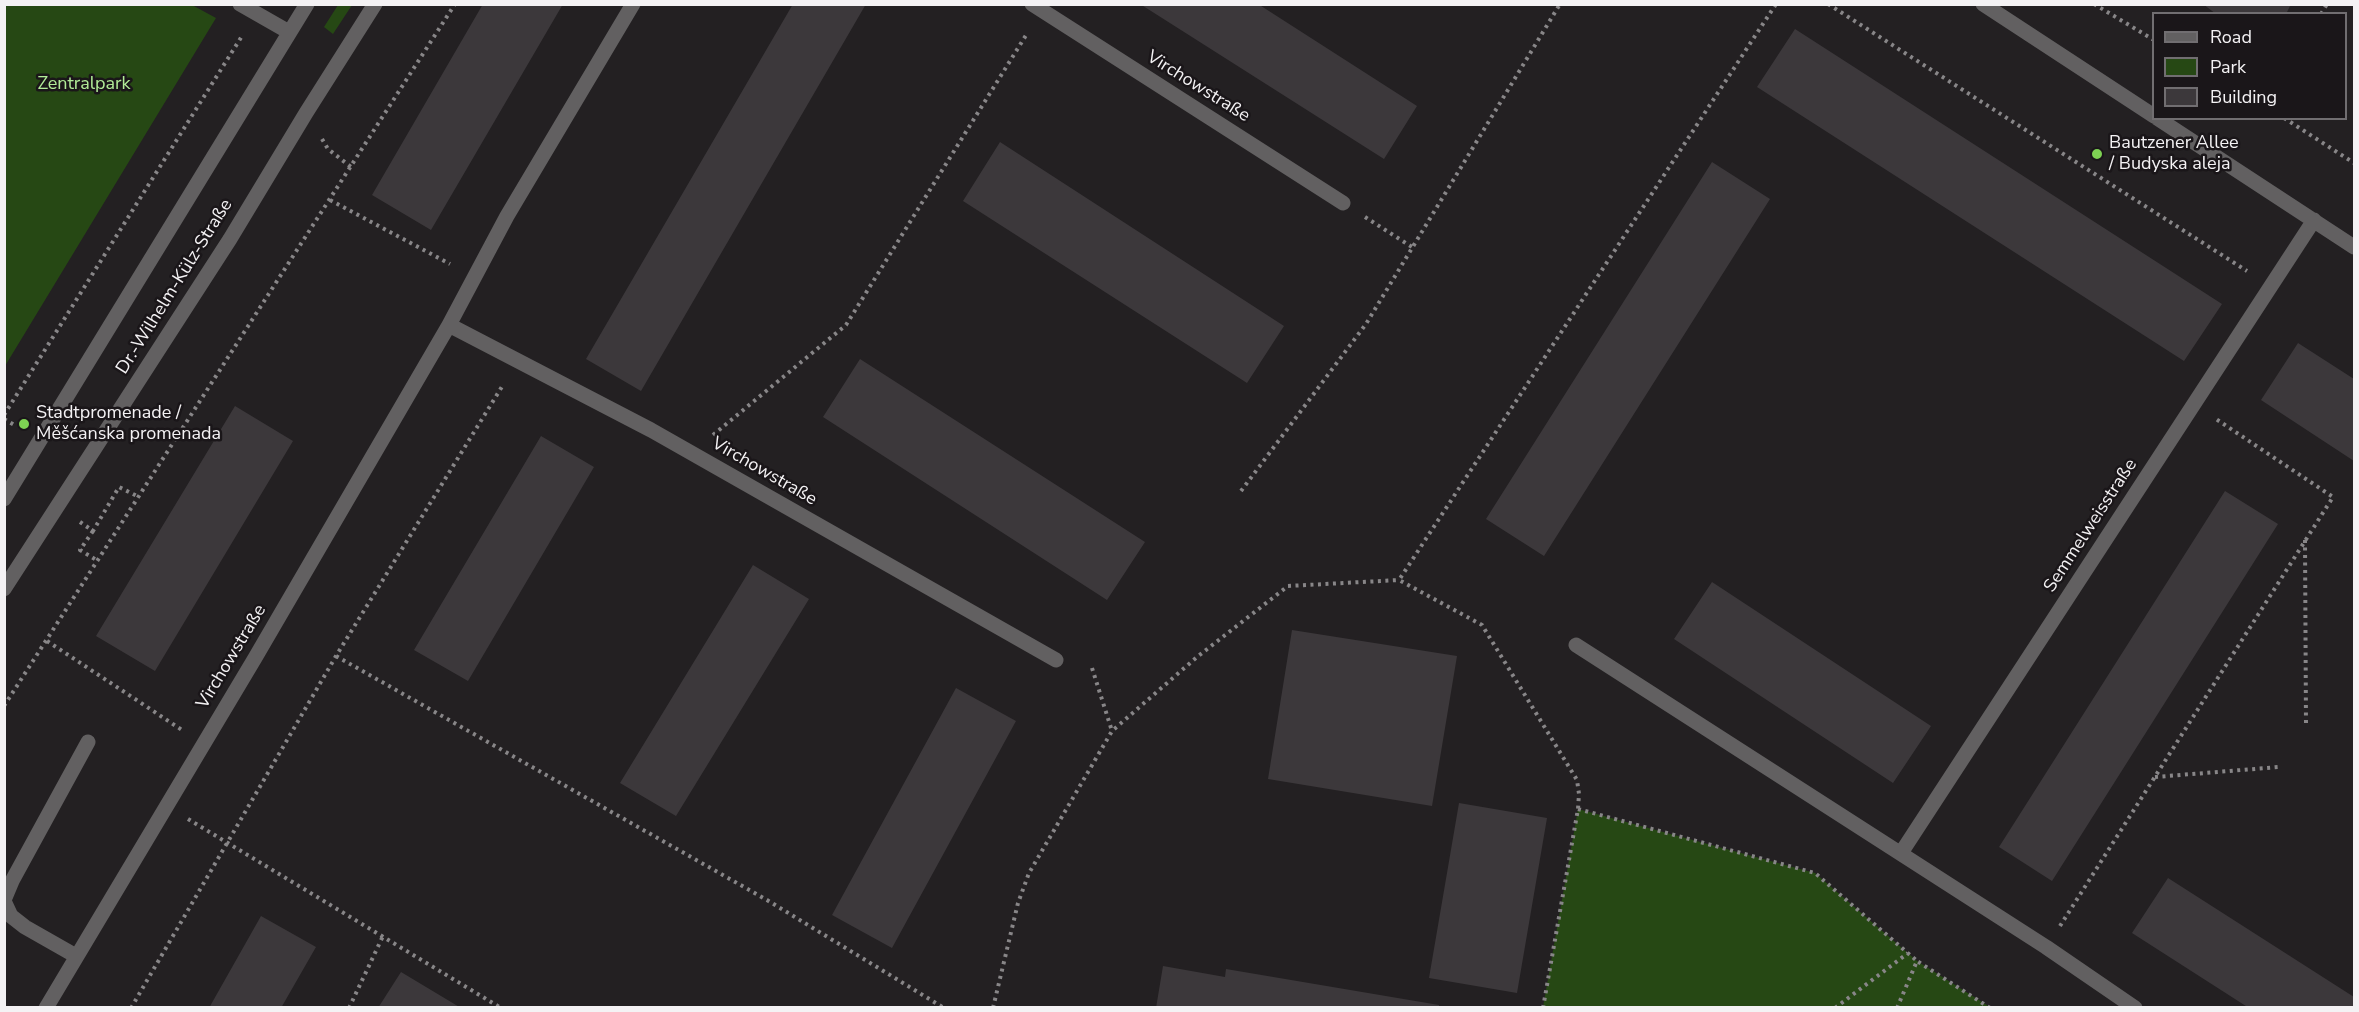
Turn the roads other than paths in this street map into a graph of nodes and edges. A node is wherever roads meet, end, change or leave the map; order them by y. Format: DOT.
graph roads {
  1 [pos="240,4"];
  2 [pos="307,4"];
  3 [pos="375,4"];
  4 [pos="633,4"];
  5 [pos="1983,4"];
  6 [pos="1036,8"];
  7 [pos="289,32"];
  8 [pos="2152,115"];
  9 [pos="2160,120"];
  10 [pos="1343,203"];
  11 [pos="2314,220"];
  12 [pos="2355,247"];
  13 [pos="449,325"];
  14 [pos="4,499"];
  15 [pos="4,589"];
  16 [pos="1576,645"];
  17 [pos="1056,660"];
  18 [pos="88,741"];
  19 [pos="1901,853"];
  20 [pos="4,901"];
  21 [pos="76,956"];
  22 [pos="46,1008"];
  23 [pos="2135,1008"];
  1 -- 7 [label="street"];
  2 -- 7 [label="street, Dr.-Wilhelm-Külz-Straße"];
  3 -- 15 [label="street, Dr.-Wilhelm-Külz-Straße"];
  4 -- 13 [label="street, Virchowstraße"];
  5 -- 8 [label="street"];
  6 -- 10 [label="street, Virchowstraße"];
  7 -- 14 [label="street, Dr.-Wilhelm-Külz-Straße"];
  9 -- 11 [label="street"];
  11 -- 12 [label="street"];
  11 -- 19 [label="street, Semmelweisstraße"];
  13 -- 17 [label="street, Virchowstraße"];
  13 -- 21 [label="street, Virchowstraße"];
  16 -- 19 [label="street"];
  18 -- 20 [label="street"];
  19 -- 23 [label="street"];
  20 -- 21 [label="street"];
  21 -- 22 [label="street, Virchowstraße"];
}
